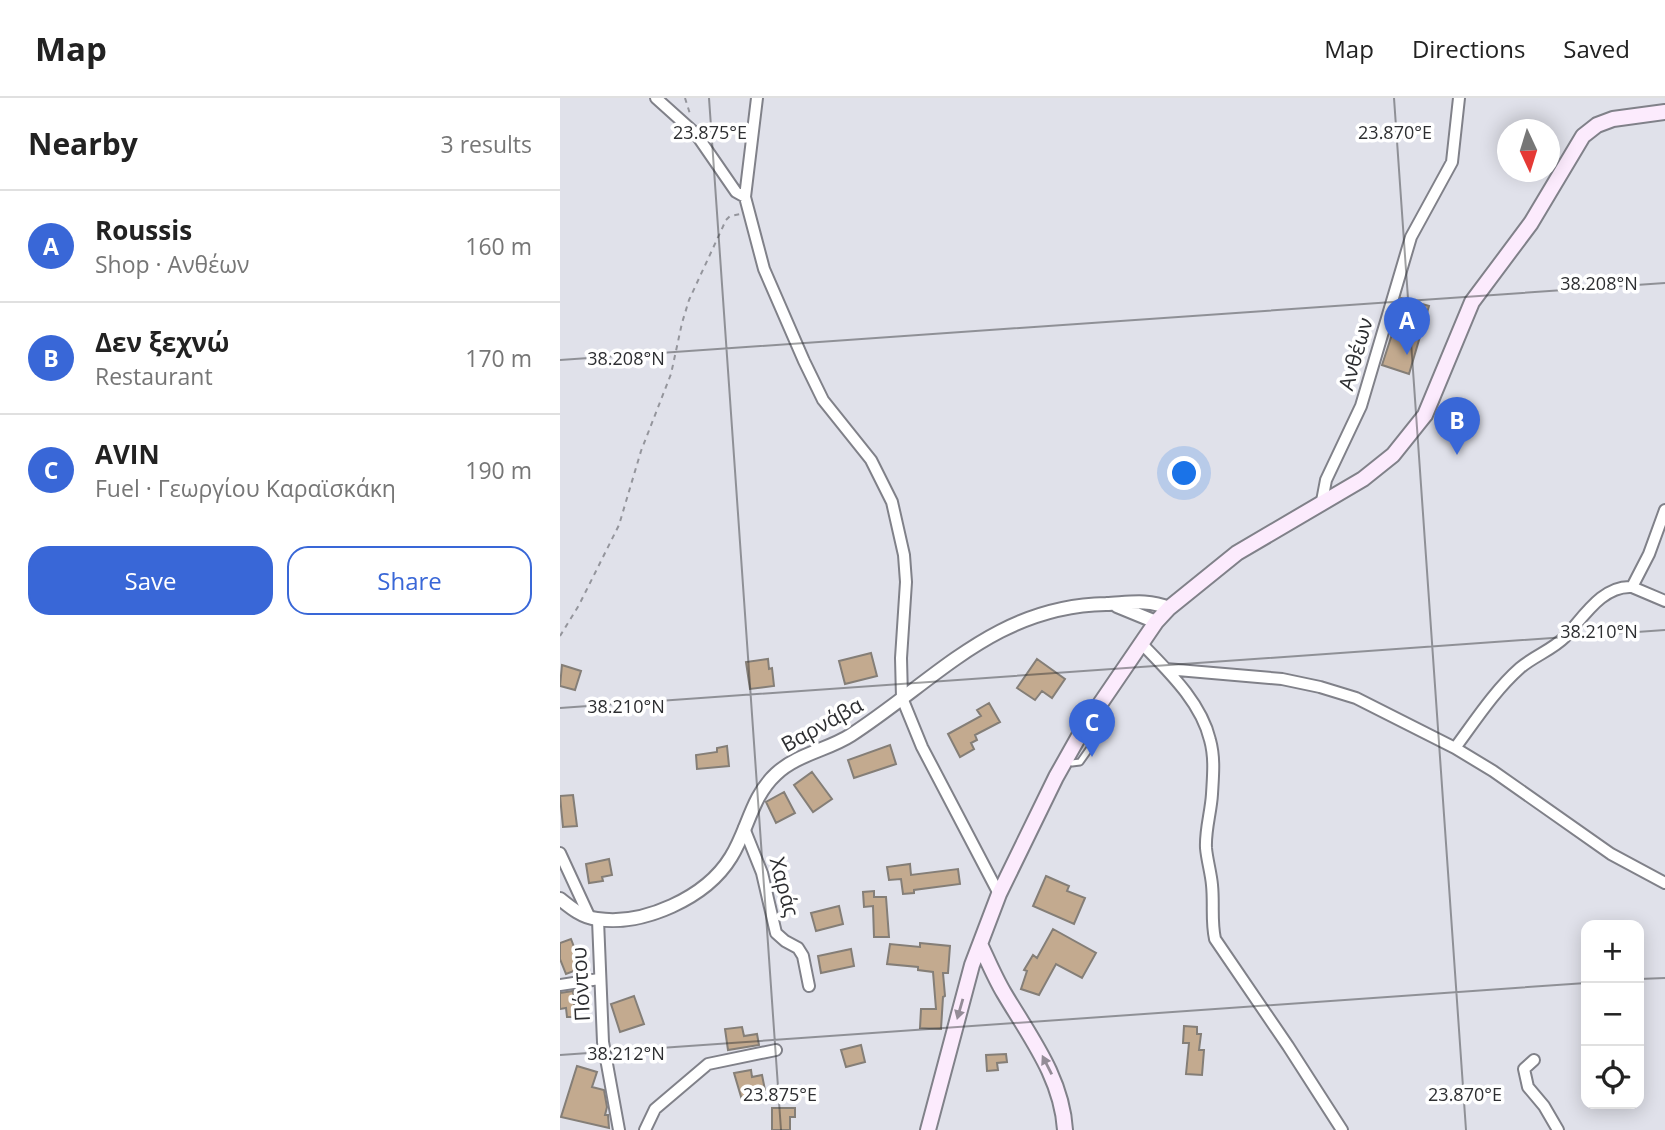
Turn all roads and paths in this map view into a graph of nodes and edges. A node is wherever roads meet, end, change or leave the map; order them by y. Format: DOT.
graph roads {
  1 [pos="656,98"];
  2 [pos="757,98"];
  3 [pos="1460,98"];
  4 [pos="1665,112"];
  5 [pos="745,197"];
  6 [pos="748,213"];
  7 [pos="1322,501"];
  8 [pos="1665,510"];
  9 [pos="1632,587"];
  10 [pos="1665,601"];
  11 [pos="1107,604"];
  12 [pos="1169,608"];
  13 [pos="1156,622"];
  14 [pos="560,636"];
  15 [pos="1142,644"];
  16 [pos="1166,669"];
  17 [pos="902,698"];
  18 [pos="1087,737"];
  19 [pos="1455,748"];
  20 [pos="1072,763"];
  21 [pos="744,828"];
  22 [pos="560,853"];
  23 [pos="1665,883"];
  24 [pos="999,894"];
  25 [pos="560,899"];
  26 [pos="594,919"];
  27 [pos="980,944"];
  28 [pos="599,979"];
  29 [pos="560,985"];
  30 [pos="809,986"];
  31 [pos="776,1050"];
  32 [pos="1534,1060"];
  33 [pos="619,1130"];
  34 [pos="645,1130"];
  35 [pos="928,1130"];
  36 [pos="1065,1130"];
  37 [pos="1342,1130"];
  38 [pos="1558,1130"];
  1 -- 5 [label="street"];
  2 -- 5 [label="street"];
  3 -- 7 [label="street, Ανθέων"];
  4 -- 7 [label="main road"];
  5 -- 6 [label="street"];
  6 -- 14 [label="path"];
  6 -- 17 [label="street"];
  7 -- 12 [label="main road"];
  8 -- 9 [label="street"];
  9 -- 10 [label="street"];
  9 -- 19 [label="street"];
  11 -- 12 [label="street, Βαρνάβα"];
  11 -- 13 [label="street, Βαρνάβα"];
  11 -- 17 [label="street, Βαρνάβα"];
  12 -- 13 [label="main road"];
  13 -- 15 [label="main road"];
  15 -- 16 [label="street"];
  15 -- 24 [label="main road"];
  16 -- 19 [label="street"];
  16 -- 37 [label="street"];
  17 -- 21 [label="street, Βαρνάβα"];
  17 -- 24 [label="street"];
  18 -- 20 [label="lane"];
  19 -- 23 [label="street"];
  21 -- 26 [label="street, Βαρνάβα"];
  21 -- 30 [label="street, Χαράς"];
  22 -- 26 [label="street"];
  24 -- 27 [label="main road"];
  25 -- 26 [label="street"];
  26 -- 28 [label="street, Πόντου"];
  27 -- 35 [label="main road, one-way"];
  36 -- 27 [label="main road, one-way"];
  28 -- 29 [label="street"];
  28 -- 33 [label="street, Πόντου"];
  31 -- 34 [label="street"];
  32 -- 38 [label="street"];
}
